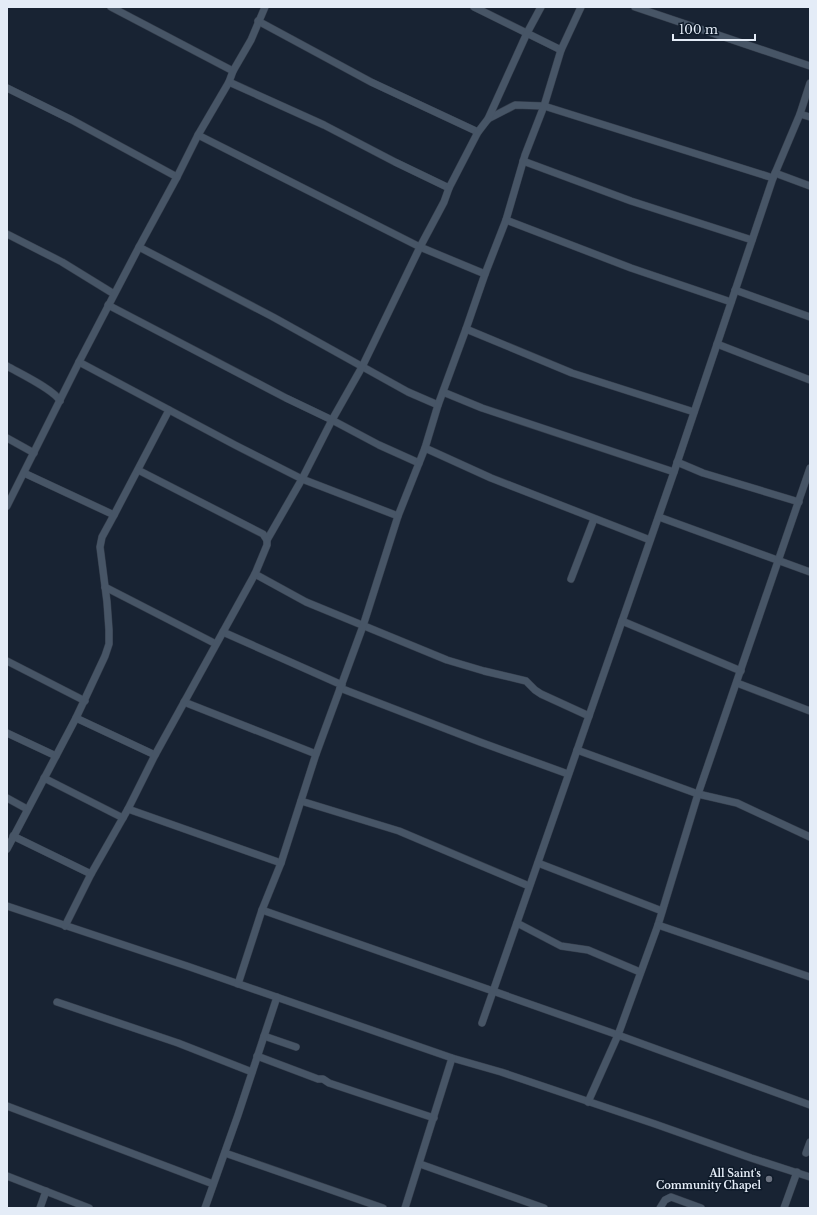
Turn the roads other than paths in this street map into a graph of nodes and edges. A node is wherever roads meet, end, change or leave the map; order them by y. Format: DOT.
graph roads {
  1 [pos="111,7"];
  2 [pos="265,7"];
  3 [pos="474,7"];
  4 [pos="541,7"];
  5 [pos="581,7"];
  6 [pos="635,7"];
  7 [pos="258,21"];
  8 [pos="527,33"];
  9 [pos="562,50"];
  10 [pos="810,66"];
  11 [pos="233,71"];
  12 [pos="229,82"];
  13 [pos="810,83"];
  14 [pos="7,88"];
  15 [pos="544,106"];
  16 [pos="800,114"];
  17 [pos="810,117"];
  18 [pos="488,119"];
  19 [pos="478,132"];
  20 [pos="198,135"];
  21 [pos="523,161"];
  22 [pos="774,175"];
  23 [pos="177,178"];
  24 [pos="810,186"];
  25 [pos="449,188"];
  26 [pos="506,220"];
  27 [pos="7,234"];
  28 [pos="752,240"];
  29 [pos="139,247"];
  30 [pos="420,247"];
  31 [pos="485,274"];
  32 [pos="735,290"];
  33 [pos="114,294"];
  34 [pos="731,302"];
  35 [pos="108,305"];
  36 [pos="810,318"];
  37 [pos="466,329"];
  38 [pos="717,344"];
  39 [pos="79,362"];
  40 [pos="7,366"];
  41 [pos="362,367"];
  42 [pos="810,380"];
  43 [pos="443,392"];
  44 [pos="60,401"];
  45 [pos="438,405"];
  46 [pos="169,410"];
  47 [pos="694,412"];
  48 [pos="332,420"];
  49 [pos="7,438"];
  50 [pos="426,448"];
  51 [pos="34,453"];
  52 [pos="677,462"];
  53 [pos="419,463"];
  54 [pos="810,468"];
  55 [pos="138,470"];
  56 [pos="674,472"];
  57 [pos="24,473"];
  58 [pos="302,479"];
  59 [pos="798,502"];
  60 [pos="7,505"];
  61 [pos="114,515"];
  62 [pos="398,516"];
  63 [pos="659,517"];
  64 [pos="594,519"];
  65 [pos="267,540"];
  66 [pos="650,540"];
  67 [pos="779,561"];
  68 [pos="810,572"];
  69 [pos="255,574"];
  70 [pos="570,579"];
  71 [pos="105,587"];
  72 [pos="622,621"];
  73 [pos="362,626"];
  74 [pos="223,632"];
  75 [pos="216,644"];
  76 [pos="7,661"];
  77 [pos="741,671"];
  78 [pos="737,683"];
  79 [pos="341,686"];
  80 [pos="85,701"];
  81 [pos="184,702"];
  82 [pos="810,711"];
  83 [pos="589,716"];
  84 [pos="76,718"];
  85 [pos="7,733"];
  86 [pos="577,750"];
  87 [pos="316,754"];
  88 [pos="155,755"];
  89 [pos="56,756"];
  90 [pos="568,774"];
  91 [pos="44,778"];
  92 [pos="698,794"];
  93 [pos="7,798"];
  94 [pos="301,801"];
  95 [pos="27,809"];
  96 [pos="128,809"];
  97 [pos="123,818"];
  98 [pos="13,836"];
  99 [pos="810,836"];
  100 [pos="7,849"];
  101 [pos="280,862"];
  102 [pos="538,863"];
  103 [pos="91,874"];
  104 [pos="530,886"];
  105 [pos="7,906"];
  106 [pos="262,910"];
  107 [pos="662,912"];
  108 [pos="517,923"];
  109 [pos="658,925"];
  110 [pos="65,926"];
  111 [pos="640,972"];
  112 [pos="810,977"];
  113 [pos="238,984"];
  114 [pos="494,992"];
  115 [pos="277,997"];
  116 [pos="57,1002"];
  117 [pos="482,1023"];
  118 [pos="618,1035"];
  119 [pos="264,1036"];
  120 [pos="296,1046"];
  121 [pos="257,1056"];
  122 [pos="452,1058"];
  123 [pos="252,1072"];
  124 [pos="588,1102"];
  125 [pos="810,1105"];
  126 [pos="7,1106"];
  127 [pos="434,1118"];
  128 [pos="810,1142"];
  129 [pos="225,1153"];
  130 [pos="806,1153"];
  131 [pos="420,1164"];
  132 [pos="797,1172"];
  133 [pos="7,1176"];
  134 [pos="810,1177"];
  135 [pos="213,1184"];
  136 [pos="46,1191"];
  137 [pos="206,1205"];
  138 [pos="40,1208"];
  139 [pos="89,1208"];
  140 [pos="213,1208"];
  141 [pos="382,1208"];
  142 [pos="405,1208"];
  143 [pos="544,1208"];
  144 [pos="660,1208"];
  145 [pos="701,1208"];
  146 [pos="784,1208"];
  1 -- 11 [label="street"];
  2 -- 7 [label="street"];
  3 -- 8 [label="street"];
  4 -- 8 [label="street"];
  5 -- 9 [label="street"];
  6 -- 10 [label="street"];
  7 -- 11 [label="street"];
  7 -- 19 [label="street"];
  8 -- 9 [label="street"];
  8 -- 18 [label="street"];
  9 -- 15 [label="street"];
  11 -- 12 [label="street"];
  12 -- 20 [label="street"];
  12 -- 25 [label="street"];
  13 -- 16 [label="street"];
  14 -- 23 [label="street"];
  15 -- 18 [label="street"];
  15 -- 21 [label="street"];
  15 -- 22 [label="street"];
  16 -- 17 [label="street"];
  16 -- 22 [label="street"];
  18 -- 19 [label="street"];
  19 -- 25 [label="street"];
  20 -- 23 [label="street"];
  20 -- 30 [label="street"];
  21 -- 26 [label="street"];
  21 -- 28 [label="street"];
  22 -- 24 [label="street"];
  22 -- 28 [label="street"];
  23 -- 29 [label="street"];
  25 -- 30 [label="street"];
  26 -- 31 [label="street"];
  26 -- 34 [label="street"];
  27 -- 33 [label="street"];
  28 -- 32 [label="street"];
  29 -- 33 [label="street"];
  29 -- 41 [label="street"];
  30 -- 31 [label="street"];
  30 -- 41 [label="street"];
  31 -- 37 [label="street"];
  32 -- 34 [label="street"];
  32 -- 36 [label="street"];
  33 -- 35 [label="street"];
  34 -- 38 [label="street"];
  35 -- 39 [label="street"];
  35 -- 48 [label="street"];
  37 -- 43 [label="street"];
  37 -- 47 [label="street"];
  38 -- 42 [label="street"];
  38 -- 47 [label="street"];
  39 -- 44 [label="street"];
  39 -- 46 [label="street"];
  40 -- 44 [label="street"];
  41 -- 45 [label="street"];
  41 -- 48 [label="street"];
  43 -- 45 [label="street"];
  43 -- 56 [label="street"];
  44 -- 51 [label="street"];
  45 -- 50 [label="street"];
  46 -- 55 [label="street"];
  46 -- 58 [label="street"];
  47 -- 52 [label="street"];
  48 -- 53 [label="street"];
  48 -- 58 [label="street"];
  49 -- 51 [label="street"];
  50 -- 53 [label="street"];
  50 -- 64 [label="street"];
  51 -- 57 [label="street"];
  52 -- 56 [label="street"];
  52 -- 59 [label="street"];
  53 -- 62 [label="street"];
  54 -- 59 [label="street"];
  55 -- 61 [label="street"];
  55 -- 65 [label="street"];
  56 -- 63 [label="street"];
  57 -- 60 [label="street"];
  57 -- 61 [label="street"];
  58 -- 62 [label="street"];
  58 -- 65 [label="street"];
  59 -- 67 [label="street"];
  61 -- 71 [label="street"];
  62 -- 73 [label="street"];
  63 -- 66 [label="street"];
  63 -- 67 [label="street"];
  64 -- 66 [label="street"];
  64 -- 70 [label="street"];
  65 -- 69 [label="street"];
  66 -- 72 [label="street"];
  67 -- 68 [label="street"];
  67 -- 77 [label="street"];
  69 -- 73 [label="street"];
  69 -- 74 [label="street"];
  71 -- 75 [label="street"];
  71 -- 80 [label="street"];
  72 -- 77 [label="street"];
  72 -- 83 [label="street"];
  73 -- 79 [label="street"];
  73 -- 83 [label="street"];
  74 -- 75 [label="street"];
  74 -- 79 [label="street"];
  75 -- 81 [label="street"];
  76 -- 80 [label="street"];
  77 -- 78 [label="street"];
  78 -- 82 [label="street"];
  78 -- 92 [label="street"];
  79 -- 87 [label="street"];
  79 -- 90 [label="street"];
  80 -- 84 [label="street"];
  81 -- 87 [label="street"];
  81 -- 88 [label="street"];
  83 -- 86 [label="street"];
  84 -- 88 [label="street"];
  84 -- 89 [label="street"];
  85 -- 89 [label="street"];
  86 -- 90 [label="street"];
  86 -- 92 [label="street"];
  87 -- 94 [label="street"];
  88 -- 96 [label="street"];
  89 -- 91 [label="street"];
  90 -- 102 [label="street"];
  91 -- 95 [label="street"];
  91 -- 97 [label="street"];
  92 -- 99 [label="street"];
  92 -- 107 [label="street"];
  93 -- 95 [label="street"];
  94 -- 101 [label="street"];
  94 -- 104 [label="street"];
  95 -- 98 [label="street"];
  96 -- 97 [label="street"];
  96 -- 101 [label="street"];
  97 -- 103 [label="street"];
  98 -- 100 [label="street"];
  98 -- 103 [label="street"];
  101 -- 106 [label="street"];
  102 -- 104 [label="street"];
  102 -- 107 [label="street"];
  103 -- 110 [label="street"];
  104 -- 108 [label="street"];
  105 -- 110 [label="street"];
  106 -- 113 [label="street"];
  106 -- 114 [label="street"];
  107 -- 109 [label="street"];
  108 -- 111 [label="street"];
  108 -- 114 [label="street"];
  109 -- 111 [label="street"];
  109 -- 112 [label="street"];
  110 -- 113 [label="street"];
  111 -- 118 [label="street"];
  113 -- 115 [label="street"];
  114 -- 117 [label="street"];
  114 -- 118 [label="street"];
  115 -- 119 [label="street"];
  115 -- 122 [label="street"];
  116 -- 123 [label="street"];
  118 -- 124 [label="street"];
  118 -- 125 [label="street"];
  119 -- 120 [label="street"];
  119 -- 121 [label="street"];
  121 -- 123 [label="street"];
  121 -- 127 [label="street"];
  122 -- 124 [label="street"];
  122 -- 127 [label="street"];
  123 -- 129 [label="street"];
  124 -- 132 [label="street"];
  126 -- 135 [label="street"];
  127 -- 131 [label="street"];
  128 -- 130 [label="street"];
  129 -- 135 [label="street"];
  129 -- 141 [label="street"];
  131 -- 142 [label="street"];
  131 -- 143 [label="street"];
  132 -- 134 [label="street"];
  132 -- 146 [label="street"];
  133 -- 136 [label="street"];
  135 -- 137 [label="street"];
  136 -- 138 [label="street"];
  136 -- 139 [label="street"];
  137 -- 140 [label="street"];
  144 -- 145 [label="street"];
}
